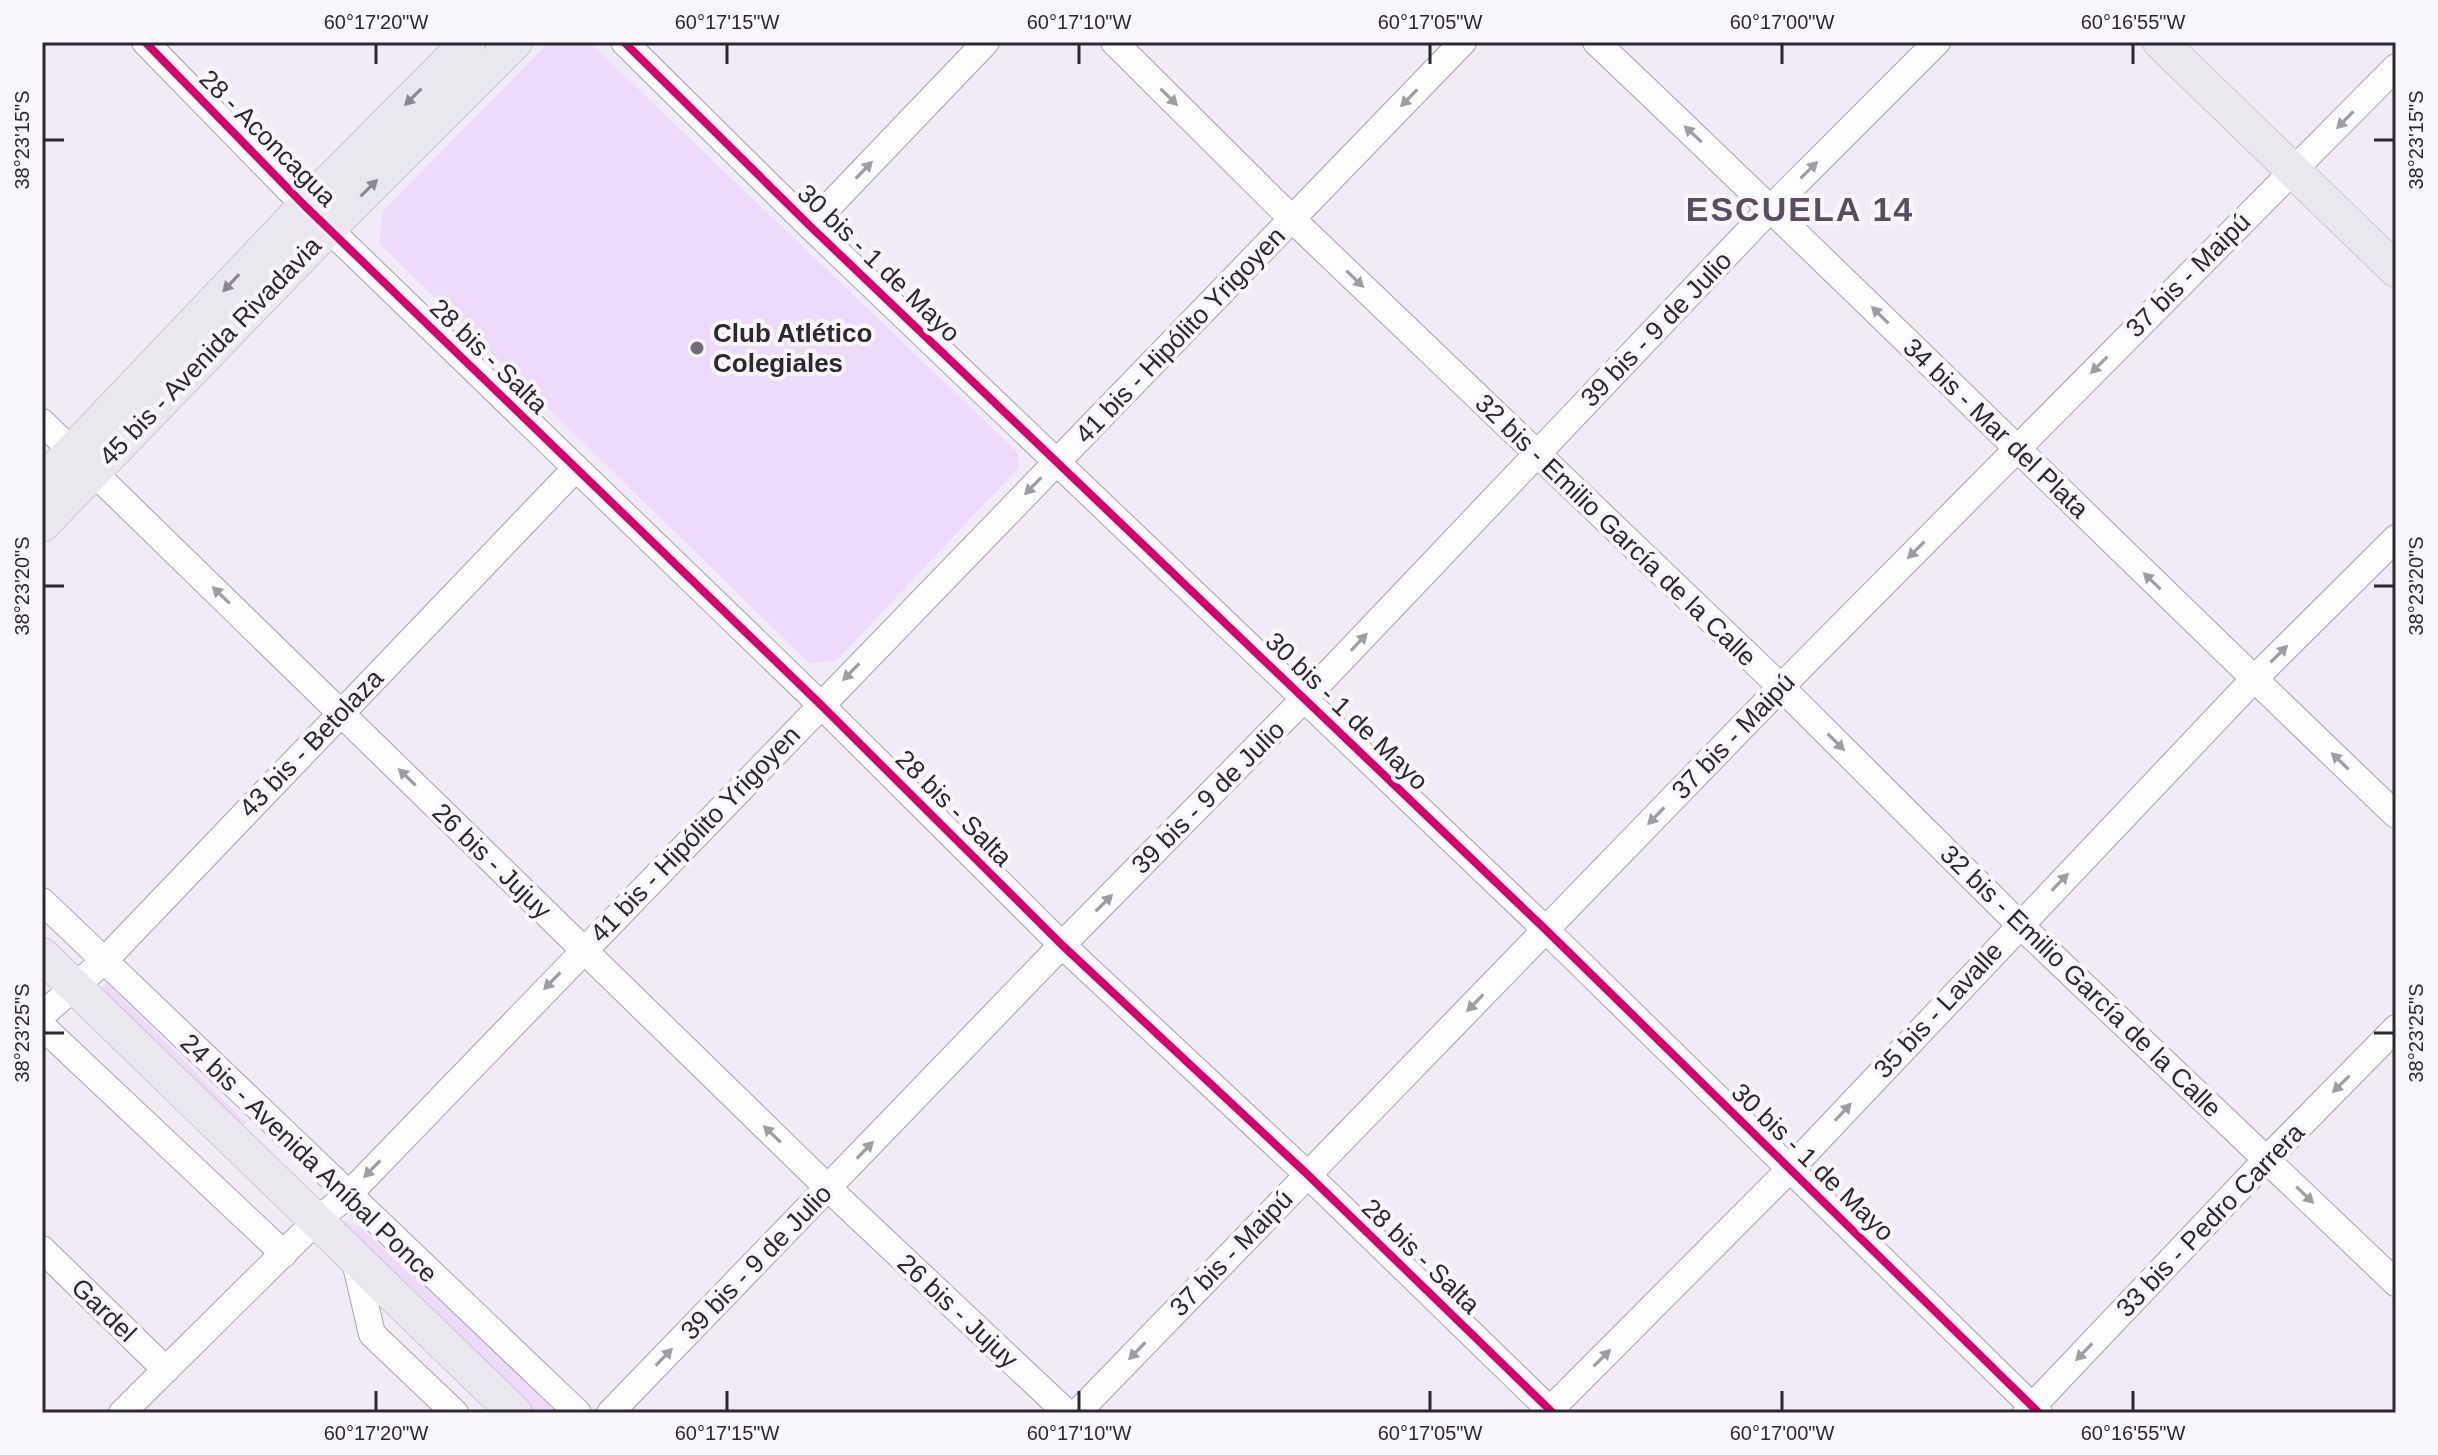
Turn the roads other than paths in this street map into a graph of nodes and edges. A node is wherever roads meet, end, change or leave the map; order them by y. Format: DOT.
graph roads {
  1 [pos="145,42"];
  2 [pos="468,42"];
  3 [pos="515,42"];
  4 [pos="624,42"];
  5 [pos="986,42"];
  6 [pos="1114,42"];
  7 [pos="1463,42"];
  8 [pos="1596,42"];
  9 [pos="1937,42"];
  10 [pos="2160,42"];
  11 [pos="2396,67"];
  12 [pos="2292,171"];
  13 [pos="1771,208"];
  14 [pos="317,217"];
  15 [pos="1292,219"];
  16 [pos="810,226"];
  17 [pos="2396,270"];
  18 [pos="42,422"];
  19 [pos="2016,448"];
  20 [pos="1536,454"];
  21 [pos="83,461"];
  22 [pos="1057,462"];
  23 [pos="576,468"];
  24 [pos="42,483"];
  25 [pos="42,525"];
  26 [pos="2396,538"];
  27 [pos="2254,679"];
  28 [pos="1781,687"];
  29 [pos="1305,698"];
  30 [pos="820,704"];
  31 [pos="340,712"];
  32 [pos="2396,815"];
  33 [pos="42,901"];
  34 [pos="2019,924"];
  35 [pos="1546,930"];
  36 [pos="1062,945"];
  37 [pos="582,950"];
  38 [pos="42,955"];
  39 [pos="104,961"];
  40 [pos="76,987"];
  41 [pos="42,1015"];
  42 [pos="42,1026"];
  43 [pos="2396,1028"];
  44 [pos="2267,1159"];
  45 [pos="1791,1168"];
  46 [pos="1307,1174"];
  47 [pos="828,1188"];
  48 [pos="348,1195"];
  49 [pos="316,1221"];
  50 [pos="42,1249"];
  51 [pos="284,1254"];
  52 [pos="354,1257"];
  53 [pos="2396,1283"];
  54 [pos="166,1370"];
  55 [pos="2032,1411"];
  56 [pos="1550,1412"];
  57 [pos="122,1413"];
  58 [pos="455,1413"];
  59 [pos="515,1413"];
  60 [pos="578,1413"];
  61 [pos="610,1413"];
  62 [pos="1067,1413"];
  63 [pos="1077,1413"];
  1 -- 14 [label="street, 28 - Aconcagua"];
  2 -- 14 [label="main road, 45 bis - Avenida Rivadavia, one-way"];
  14 -- 3 [label="main road, 45 bis - Avenida Rivadavia, one-way"];
  4 -- 16 [label="street, 30 bis - 1 de Mayo"];
  16 -- 5 [label="street, one-way"];
  6 -- 15 [label="street, 32 bis - Emilio García de la Calle, one-way"];
  7 -- 15 [label="street, 41 bis - Hipólito Yrigoyen, one-way"];
  13 -- 8 [label="street, 34 bis - Mar del Plata, one-way"];
  13 -- 9 [label="street, 39 bis - 9 de Julio, one-way"];
  10 -- 12 [label="main road"];
  11 -- 12 [label="street, 37 bis - Maipú, one-way"];
  12 -- 17 [label="main road"];
  12 -- 19 [label="street, 37 bis - Maipú, one-way"];
  19 -- 13 [label="street, 34 bis - Mar del Plata, one-way"];
  13 -- 20 [label="street, 39 bis - 9 de Julio"];
  14 -- 21 [label="main road, 45 bis - Avenida Rivadavia"];
  14 -- 23 [label="street, 28 bis - Salta"];
  15 -- 20 [label="street, 32 bis - Emilio García de la Calle, one-way"];
  15 -- 22 [label="street, 41 bis - Hipólito Yrigoyen"];
  16 -- 22 [label="street, 30 bis - 1 de Mayo"];
  18 -- 21 [label="street, 26 bis - Jujuy"];
  27 -- 19 [label="street, 34 bis - Mar del Plata, one-way"];
  19 -- 28 [label="street, 37 bis - Maipú, one-way"];
  20 -- 28 [label="street, 32 bis - Emilio García de la Calle"];
  29 -- 20 [label="street, 39 bis - 9 de Julio, one-way"];
  21 -- 24 [label="main road, 45 bis - Avenida Rivadavia"];
  21 -- 25 [label="main road, 45 bis - Avenida Rivadavia"];
  31 -- 21 [label="street, 26 bis - Jujuy, one-way"];
  22 -- 29 [label="street, 30 bis - 1 de Mayo"];
  22 -- 30 [label="street, 41 bis - Hipólito Yrigoyen, one-way"];
  23 -- 30 [label="street, 28 bis - Salta"];
  23 -- 31 [label="street, 43 bis - Betolaza"];
  27 -- 26 [label="street, 35 bis - Lavalle, one-way"];
  32 -- 27 [label="street, 34 bis - Mar del Plata, one-way"];
  34 -- 27 [label="street, 35 bis - Lavalle, one-way"];
  28 -- 34 [label="street, 32 bis - Emilio García de la Calle, one-way"];
  28 -- 35 [label="street, 37 bis - Maipú, one-way"];
  29 -- 35 [label="street, 30 bis - 1 de Mayo"];
  36 -- 29 [label="street, 39 bis - 9 de Julio, one-way"];
  30 -- 36 [label="street, 28 bis - Salta"];
  30 -- 37 [label="street, 41 bis - Hipólito Yrigoyen"];
  37 -- 31 [label="street, 26 bis - Jujuy, one-way"];
  31 -- 39 [label="street, 43 bis - Betolaza"];
  33 -- 39 [label="street, 24 bis - Avenida Aníbal Ponce"];
  34 -- 44 [label="street, 32 bis - Emilio García de la Calle"];
  45 -- 34 [label="street, 35 bis - Lavalle, one-way"];
  35 -- 45 [label="street, 30 bis - 1 de Mayo"];
  35 -- 46 [label="street, 37 bis - Maipú, one-way"];
  36 -- 46 [label="street, 28 bis - Salta"];
  47 -- 36 [label="street, 39 bis - 9 de Julio, one-way"];
  47 -- 37 [label="street, 26 bis - Jujuy, one-way"];
  37 -- 48 [label="street, 41 bis - Hipólito Yrigoyen, one-way"];
  38 -- 40 [label="main road, 24 bis - Avenida Aníbal Ponce"];
  39 -- 40 [label="street, 43 bis - Betolaza"];
  39 -- 48 [label="street, 24 bis - Avenida Aníbal Ponce"];
  40 -- 41 [label="street, 43 bis - Betolaza"];
  40 -- 49 [label="main road, 24 bis - Avenida Aníbal Ponce"];
  42 -- 51 [label="street"];
  43 -- 44 [label="street, 33 bis - Pedro Carrera, one-way"];
  44 -- 53 [label="street, 32 bis - Emilio García de la Calle, one-way"];
  44 -- 55 [label="street, 33 bis - Pedro Carrera, one-way"];
  45 -- 55 [label="street, 30 bis - 1 de Mayo"];
  56 -- 45 [label="street, 35 bis - Lavalle, one-way"];
  46 -- 56 [label="street, 28 bis - Salta"];
  46 -- 63 [label="street, 37 bis - Maipú, one-way"];
  61 -- 47 [label="street, 39 bis - 9 de Julio, one-way"];
  47 -- 62 [label="street, 26 bis - Jujuy"];
  48 -- 49 [label="street, 41 bis - Hipólito Yrigoyen"];
  48 -- 60 [label="street, 24 bis - Avenida Aníbal Ponce"];
  49 -- 51 [label="street, 41 bis - Hipólito Yrigoyen"];
  49 -- 52 [label="main road, 24 bis - Avenida Aníbal Ponce"];
  50 -- 54 [label="street, Gardel"];
  51 -- 54 [label="street, 41 bis - Hipólito Yrigoyen"];
  52 -- 58 [label="street, 24 bis - Avenida Aníbal Ponce"];
  52 -- 59 [label="main road, 24 bis - Avenida Aníbal Ponce"];
  54 -- 57 [label="street, 41 bis - Hipólito Yrigoyen"];
}
